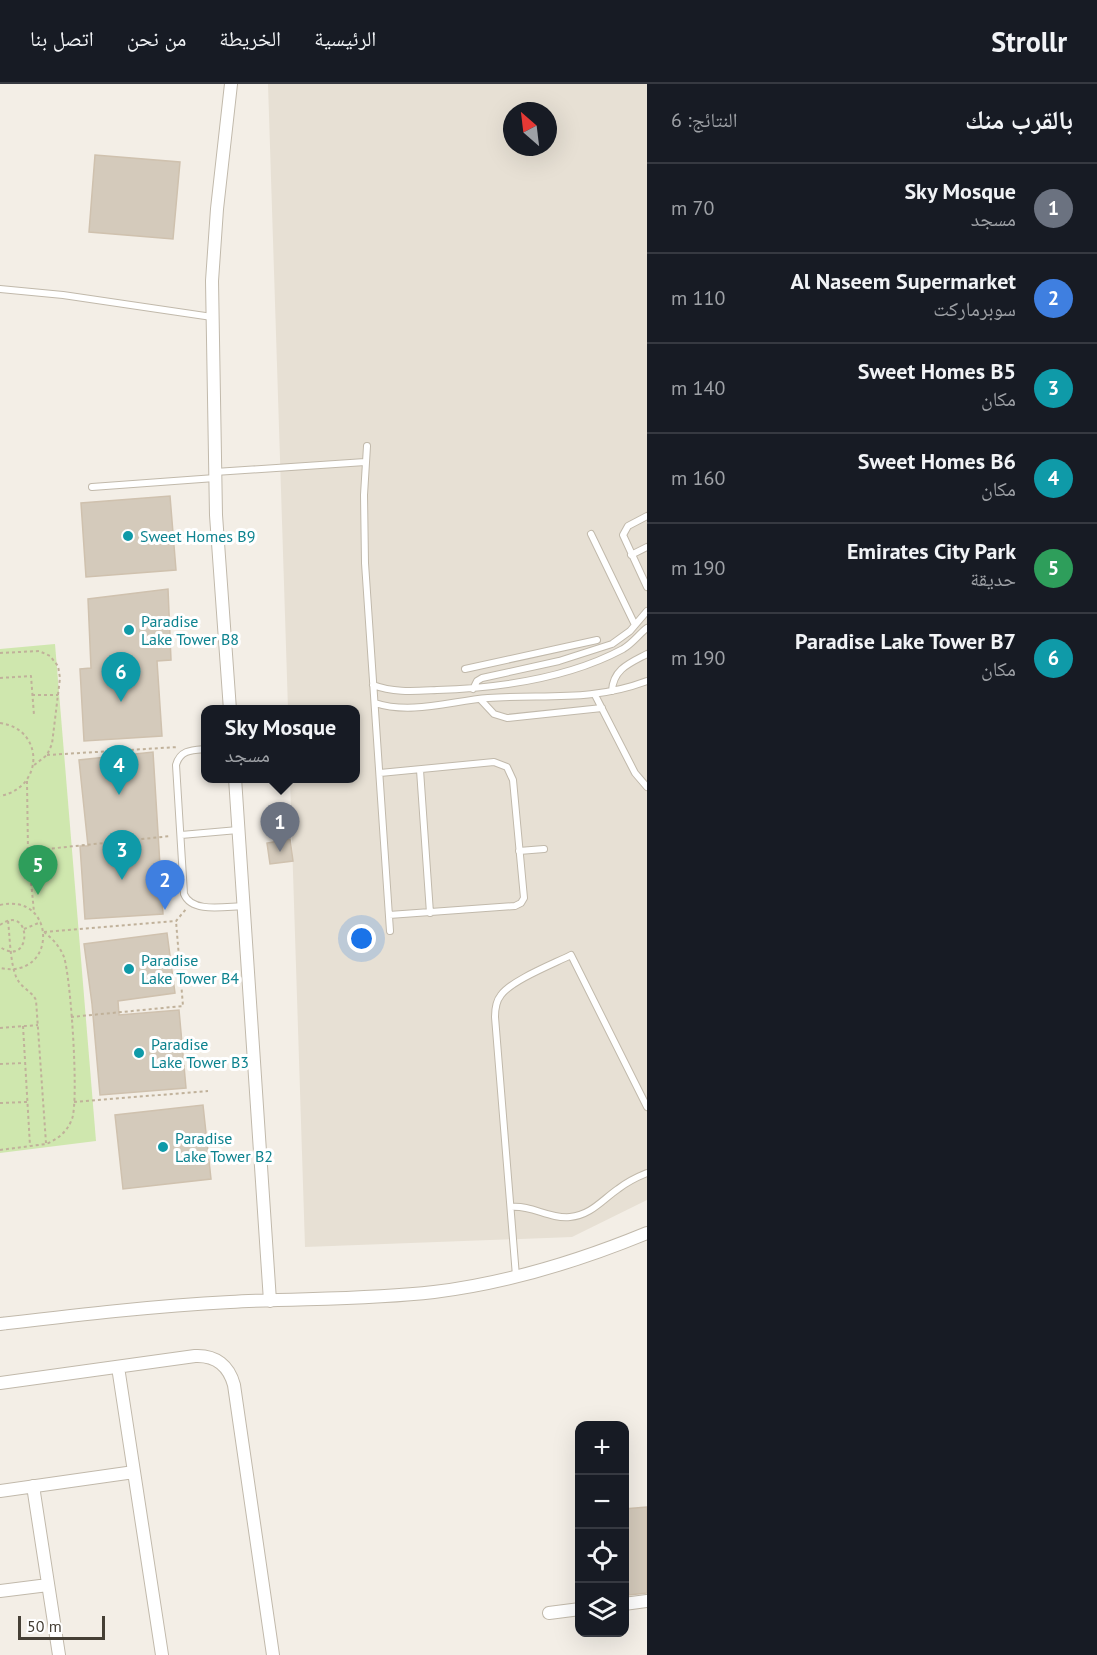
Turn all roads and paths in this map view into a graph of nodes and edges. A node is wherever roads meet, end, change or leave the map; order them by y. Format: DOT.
graph roads {
  1 [pos="231,84"];
  2 [pos="0,289"];
  3 [pos="212,317"];
  4 [pos="367,446"];
  5 [pos="365,462"];
  6 [pos="215,476"];
  7 [pos="92,487"];
  8 [pos="647,516"];
  9 [pos="591,534"];
  10 [pos="647,548"];
  11 [pos="631,555"];
  12 [pos="646,585"];
  13 [pos="647,611"];
  14 [pos="635,625"];
  15 [pos="647,627"];
  16 [pos="597,640"];
  17 [pos="556,649"];
  18 [pos="0,653"];
  19 [pos="647,654"];
  20 [pos="559,661"];
  21 [pos="465,669"];
  22 [pos="508,673"];
  23 [pos="562,673"];
  24 [pos="0,678"];
  25 [pos="647,681"];
  26 [pos="510,683"];
  27 [pos="373,685"];
  28 [pos="473,689"];
  29 [pos="461,690"];
  30 [pos="612,691"];
  31 [pos="32,695"];
  32 [pos="58,695"];
  33 [pos="595,695"];
  34 [pos="480,699"];
  35 [pos="462,701"];
  36 [pos="375,703"];
  37 [pos="230,705"];
  38 [pos="602,708"];
  39 [pos="34,715"];
  40 [pos="0,723"];
  41 [pos="201,749"];
  42 [pos="189,750"];
  43 [pos="47,754"];
  44 [pos="33,766"];
  45 [pos="420,770"];
  46 [pos="380,773"];
  47 [pos="27,781"];
  48 [pos="235,783"];
  49 [pos="647,787"];
  50 [pos="0,796"];
  51 [pos="239,830"];
  52 [pos="181,835"];
  53 [pos="544,849"];
  54 [pos="28,851"];
  55 [pos="519,851"];
  56 [pos="191,904"];
  57 [pos="0,905"];
  58 [pos="245,906"];
  59 [pos="34,912"];
  60 [pos="430,913"];
  61 [pos="389,915"];
  62 [pos="8,921"];
  63 [pos="176,921"];
  64 [pos="41,922"];
  65 [pos="0,925"];
  66 [pos="24,929"];
  67 [pos="390,931"];
  68 [pos="44,932"];
  69 [pos="0,947"];
  70 [pos="12,951"];
  71 [pos="0,968"];
  72 [pos="14,969"];
  73 [pos="72,1017"];
  74 [pos="38,1025"];
  75 [pos="23,1026"];
  76 [pos="0,1028"];
  77 [pos="25,1063"];
  78 [pos="0,1064"];
  79 [pos="208,1091"];
  80 [pos="28,1102"];
  81 [pos="74,1102"];
  82 [pos="0,1103"];
  83 [pos="647,1107"];
  84 [pos="46,1144"];
  85 [pos="30,1146"];
  86 [pos="0,1149"];
  87 [pos="647,1173"];
  88 [pos="511,1207"];
  89 [pos="647,1233"];
  90 [pos="516,1276"];
  91 [pos="270,1301"];
  92 [pos="0,1324"];
  93 [pos="118,1367"];
  94 [pos="0,1383"];
  95 [pos="134,1472"];
  96 [pos="33,1486"];
  97 [pos="0,1491"];
  98 [pos="48,1585"];
  99 [pos="0,1591"];
  100 [pos="647,1601"];
  101 [pos="629,1603"];
  102 [pos="575,1610"];
  103 [pos="549,1613"];
  104 [pos="59,1655"];
  105 [pos="162,1655"];
  106 [pos="273,1655"];
  1 -- 3 [label="street"];
  2 -- 3 [label="lane"];
  3 -- 6 [label="street"];
  4 -- 5 [label="lane"];
  5 -- 6 [label="lane"];
  5 -- 27 [label="lane"];
  6 -- 7 [label="lane"];
  6 -- 37 [label="street"];
  8 -- 11 [label="lane"];
  9 -- 14 [label="lane"];
  10 -- 11 [label="lane"];
  11 -- 12 [label="lane"];
  13 -- 14 [label="lane"];
  14 -- 20 [label="lane"];
  15 -- 23 [label="lane"];
  16 -- 17 [label="lane"];
  17 -- 20 [label="lane"];
  17 -- 21 [label="lane"];
  18 -- 32 [label="path"];
  19 -- 30 [label="lane"];
  20 -- 22 [label="lane"];
  20 -- 23 [label="lane"];
  22 -- 26 [label="lane"];
  22 -- 28 [label="lane"];
  23 -- 26 [label="lane"];
  24 -- 31 [label="path"];
  25 -- 30 [label="lane"];
  26 -- 28 [label="lane"];
  27 -- 29 [label="lane"];
  27 -- 36 [label="lane"];
  28 -- 29 [label="lane"];
  29 -- 35 [label="lane"];
  30 -- 33 [label="lane"];
  31 -- 32 [label="path"];
  31 -- 39 [label="path"];
  32 -- 43 [label="path"];
  33 -- 34 [label="lane"];
  33 -- 38 [label="lane"];
  34 -- 35 [label="lane"];
  34 -- 38 [label="lane"];
  35 -- 36 [label="lane"];
  36 -- 46 [label="lane"];
  38 -- 49 [label="lane"];
  40 -- 44 [label="path"];
  41 -- 42 [label="lane"];
  42 -- 43 [label="path"];
  42 -- 52 [label="lane"];
  43 -- 44 [label="path"];
  44 -- 47 [label="path"];
  45 -- 46 [label="lane"];
  45 -- 55 [label="lane"];
  45 -- 60 [label="lane"];
  46 -- 61 [label="lane"];
  47 -- 50 [label="path"];
  47 -- 54 [label="path"];
  48 -- 51 [label="street"];
  51 -- 52 [label="lane"];
  51 -- 58 [label="street"];
  52 -- 54 [label="path"];
  52 -- 56 [label="lane"];
  53 -- 55 [label="lane"];
  54 -- 59 [label="path"];
  55 -- 60 [label="lane"];
  56 -- 58 [label="lane"];
  56 -- 63 [label="path"];
  57 -- 59 [label="path"];
  58 -- 91 [label="street"];
  59 -- 64 [label="path"];
  60 -- 61 [label="lane"];
  61 -- 67 [label="lane"];
  62 -- 65 [label="path"];
  62 -- 66 [label="path"];
  62 -- 70 [label="path"];
  63 -- 68 [label="path"];
  63 -- 73 [label="path"];
  64 -- 66 [label="path"];
  64 -- 68 [label="path"];
  66 -- 70 [label="path"];
  68 -- 72 [label="path"];
  68 -- 73 [label="path"];
  69 -- 70 [label="path"];
  70 -- 72 [label="path"];
  71 -- 72 [label="path"];
  72 -- 74 [label="path"];
  73 -- 81 [label="path"];
  74 -- 75 [label="path"];
  74 -- 84 [label="path"];
  75 -- 76 [label="path"];
  75 -- 77 [label="path"];
  77 -- 78 [label="path"];
  77 -- 80 [label="path"];
  79 -- 81 [label="path"];
  80 -- 82 [label="path"];
  80 -- 85 [label="path"];
  81 -- 84 [label="path"];
  83 -- 88 [label="lane"];
  84 -- 85 [label="path"];
  85 -- 86 [label="path"];
  87 -- 88 [label="lane"];
  88 -- 90 [label="lane"];
  89 -- 90 [label="street"];
  90 -- 91 [label="street"];
  91 -- 92 [label="street"];
  93 -- 94 [label="street"];
  93 -- 95 [label="street"];
  93 -- 106 [label="street"];
  95 -- 96 [label="street"];
  95 -- 105 [label="street"];
  96 -- 97 [label="street"];
  96 -- 98 [label="street"];
  98 -- 99 [label="street"];
  98 -- 104 [label="street"];
  100 -- 101 [label="street"];
  102 -- 103 [label="street"];
}
